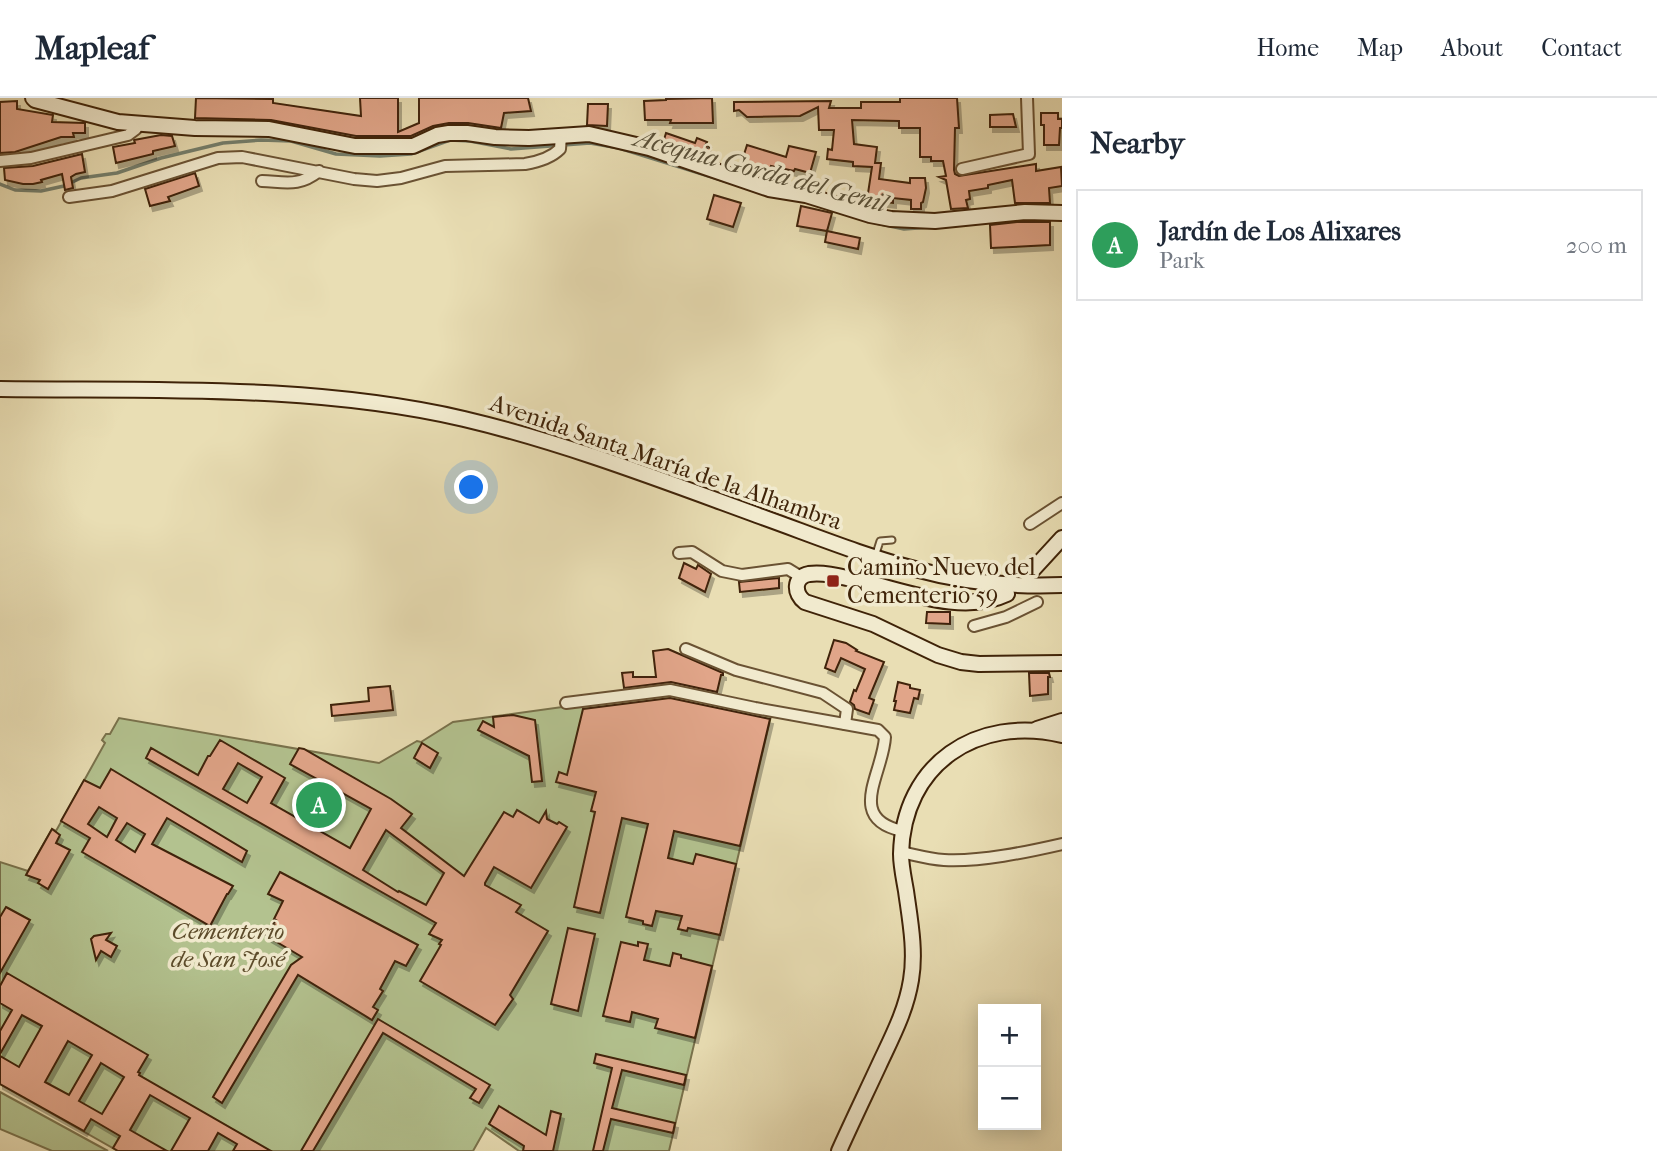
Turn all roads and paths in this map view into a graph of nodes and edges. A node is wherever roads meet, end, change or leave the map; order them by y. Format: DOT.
graph roads {
  1 [pos="33,98"];
  2 [pos="1027,98"];
  3 [pos="138,124"];
  4 [pos="561,143"];
  5 [pos="0,161"];
  6 [pos="962,169"];
  7 [pos="319,171"];
  8 [pos="262,181"];
  9 [pos="69,197"];
  10 [pos="1062,213"];
  11 [pos="0,389"];
  12 [pos="1062,503"];
  13 [pos="1030,524"];
  14 [pos="1062,538"];
  15 [pos="892,540"];
  16 [pos="679,553"];
  17 [pos="875,557"];
  18 [pos="1028,575"];
  19 [pos="801,577"];
  20 [pos="1062,585"];
  21 [pos="1007,594"];
  22 [pos="1037,602"];
  23 [pos="974,626"];
  24 [pos="686,649"];
  25 [pos="1062,663"];
  26 [pos="566,703"];
  27 [pos="845,724"];
  28 [pos="1061,729"];
  29 [pos="903,831"];
  30 [pos="1062,844"];
  31 [pos="901,852"];
  32 [pos="839,1151"];
  1 -- 3 [label="street"];
  2 -- 6 [label="street"];
  3 -- 4 [label="street"];
  3 -- 5 [label="street"];
  4 -- 7 [label="street"];
  4 -- 10 [label="street"];
  7 -- 8 [label="street"];
  7 -- 9 [label="street"];
  11 -- 17 [label="street, Avenida Santa María de la Alhambra"];
  12 -- 13 [label="street"];
  14 -- 18 [label="street"];
  15 -- 17 [label="lane"];
  16 -- 19 [label="street"];
  17 -- 20 [label="street, Avenida Santa María de la Alhambra"];
  19 -- 21 [label="street"];
  19 -- 25 [label="street"];
  22 -- 23 [label="street"];
  24 -- 27 [label="street"];
  26 -- 27 [label="street"];
  27 -- 29 [label="street"];
  28 -- 29 [label="street"];
  29 -- 31 [label="street"];
  30 -- 31 [label="street"];
  31 -- 32 [label="street"];
}
